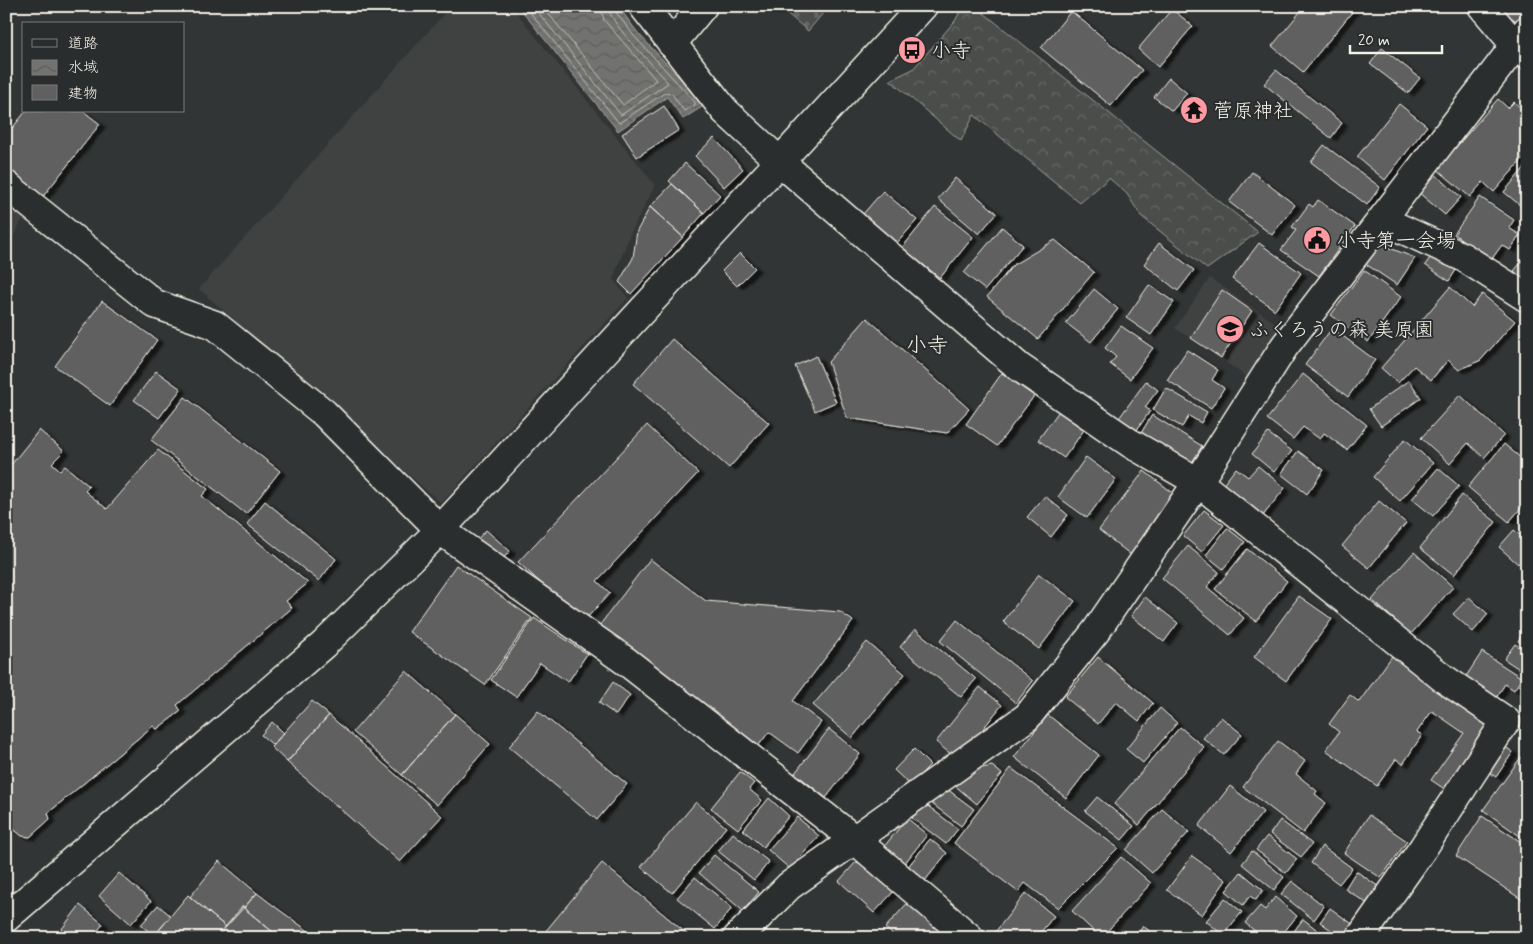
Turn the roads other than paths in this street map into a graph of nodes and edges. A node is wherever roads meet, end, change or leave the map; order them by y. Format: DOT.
graph roads {
  1 [pos="643,6"];
  2 [pos="703,6"];
  3 [pos="923,6"];
  4 [pos="1482,6"];
  5 [pos="1523,43"];
  6 [pos="672,44"];
  7 [pos="779,161"];
  8 [pos="6,185"];
  9 [pos="1382,220"];
  10 [pos="1527,298"];
  11 [pos="1198,482"];
  12 [pos="440,530"];
  13 [pos="854,839"];
  14 [pos="6,918"];
  15 [pos="737,938"];
  16 [pos="970,938"];
  17 [pos="1360,938"];
  1 -- 6 [label="street"];
  2 -- 6 [label="street"];
  3 -- 7 [label="street"];
  4 -- 5 [label="street"];
  5 -- 9 [label="street"];
  6 -- 7 [label="street"];
  7 -- 11 [label="street"];
  7 -- 12 [label="street"];
  8 -- 12 [label="street"];
  9 -- 10 [label="street"];
  9 -- 11 [label="street"];
  11 -- 13 [label="street"];
  11 -- 17 [label="street"];
  12 -- 13 [label="street"];
  12 -- 14 [label="street"];
  13 -- 15 [label="street"];
  13 -- 16 [label="street"];
}
